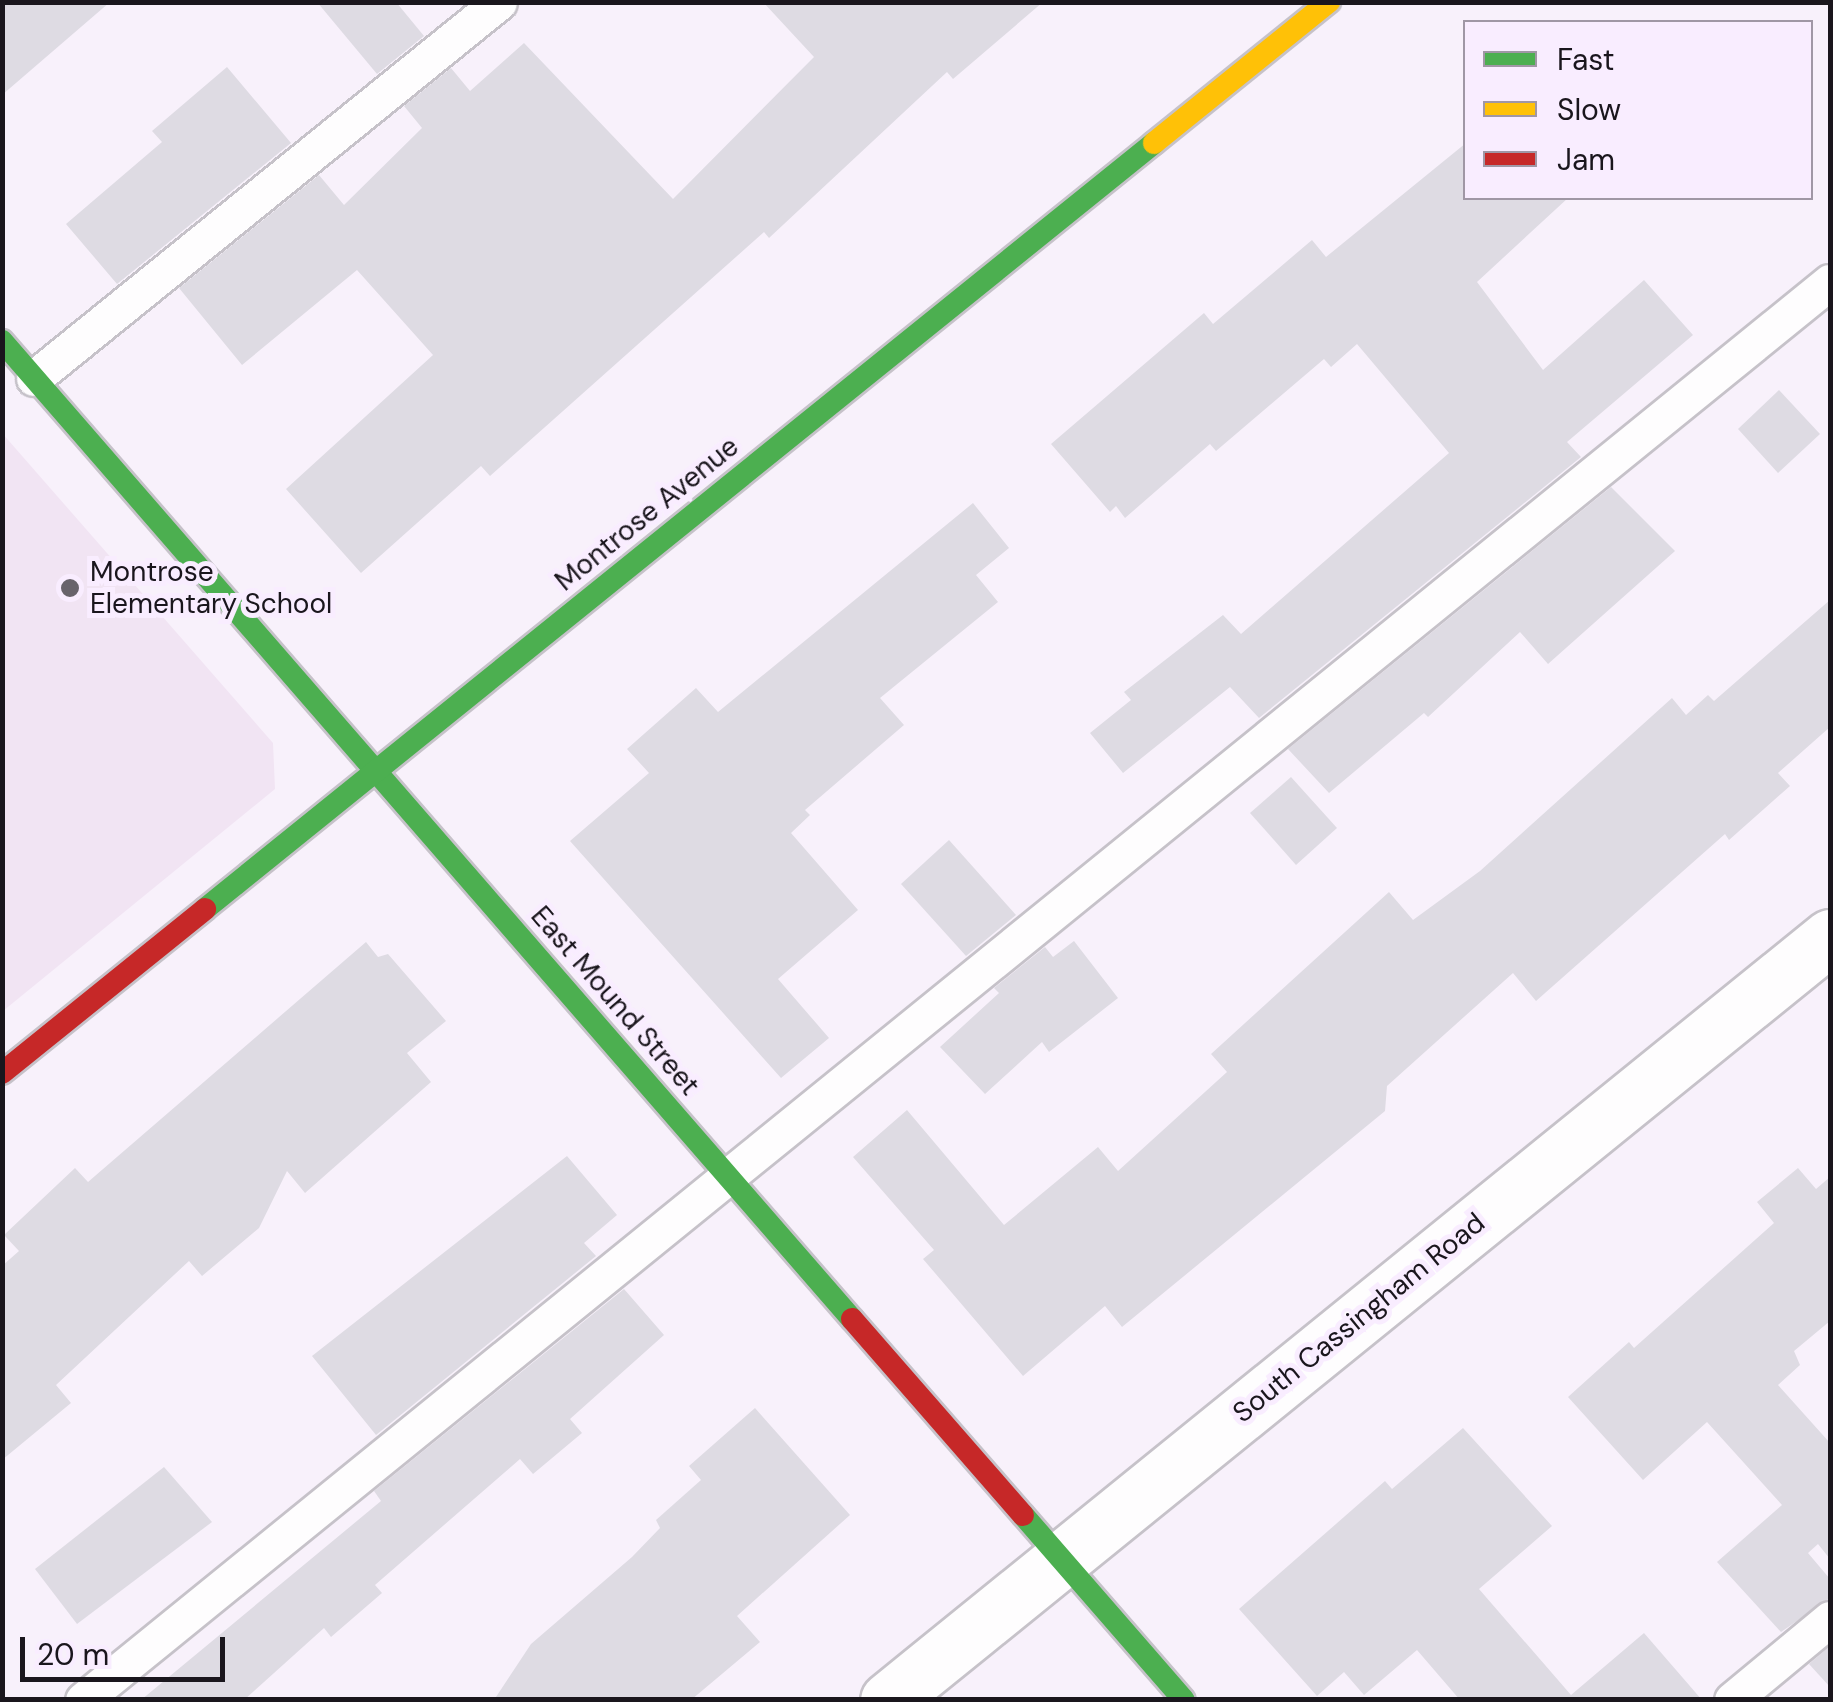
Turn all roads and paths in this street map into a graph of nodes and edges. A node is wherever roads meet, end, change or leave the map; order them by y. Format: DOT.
graph roads {
  1 [pos="499,2"];
  2 [pos="1329,2"];
  3 [pos="1830,282"];
  4 [pos="2,341"];
  5 [pos="34,378"];
  6 [pos="376,771"];
  7 [pos="1830,937"];
  8 [pos="2,1073"];
  9 [pos="728,1176"];
  10 [pos="1061,1559"];
  11 [pos="1830,1619"];
  12 [pos="83,1700"];
  13 [pos="888,1700"];
  14 [pos="1184,1700"];
  15 [pos="1732,1700"];
  1 -- 5 [label="lane"];
  2 -- 6 [label="street, Montrose Avenue"];
  3 -- 9 [label="lane"];
  4 -- 5 [label="street, East Mound Street"];
  5 -- 6 [label="street, East Mound Street"];
  6 -- 8 [label="street, Montrose Avenue"];
  6 -- 9 [label="street, East Mound Street"];
  7 -- 10 [label="street, South Cassingham Road"];
  9 -- 10 [label="street, East Mound Street"];
  9 -- 12 [label="lane"];
  10 -- 13 [label="street, South Cassingham Road"];
  10 -- 14 [label="street, East Mound Street"];
  11 -- 15 [label="lane"];
}
